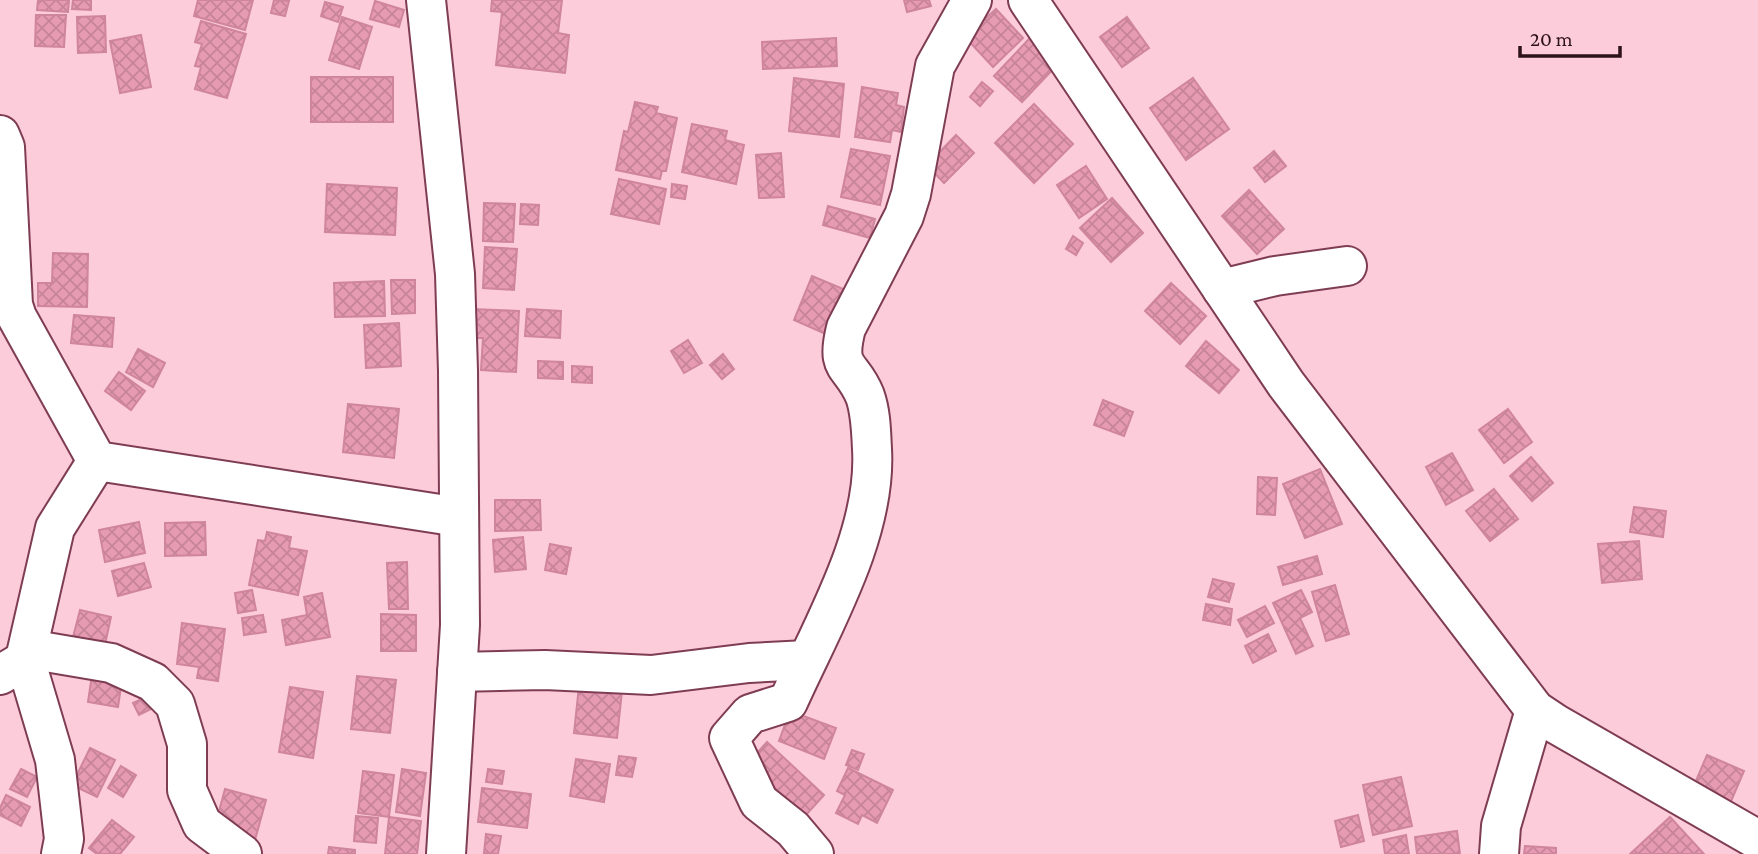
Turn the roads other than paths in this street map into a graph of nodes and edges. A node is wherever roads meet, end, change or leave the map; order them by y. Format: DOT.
graph roads {
  1 [pos="426,0"];
  2 [pos="972,0"];
  3 [pos="1027,0"];
  4 [pos="0,135"];
  5 [pos="1347,266"];
  6 [pos="1222,289"];
  7 [pos="97,461"];
  8 [pos="459,517"];
  9 [pos="807,660"];
  10 [pos="12,667"];
  11 [pos="457,672"];
  12 [pos="1535,710"];
  13 [pos="1758,840"];
  14 [pos="61,854"];
  15 [pos="242,854"];
  16 [pos="446,854"];
  17 [pos="814,854"];
  18 [pos="1499,854"];
  1 -- 8 [label="street"];
  2 -- 9 [label="street"];
  3 -- 6 [label="street"];
  4 -- 7 [label="street"];
  5 -- 6 [label="street"];
  6 -- 12 [label="street"];
  7 -- 8 [label="street"];
  7 -- 10 [label="street"];
  8 -- 11 [label="street"];
  9 -- 11 [label="street"];
  9 -- 17 [label="street"];
  10 -- 14 [label="street"];
  10 -- 15 [label="street"];
  11 -- 16 [label="street"];
  12 -- 13 [label="street"];
  12 -- 18 [label="street"];
}
